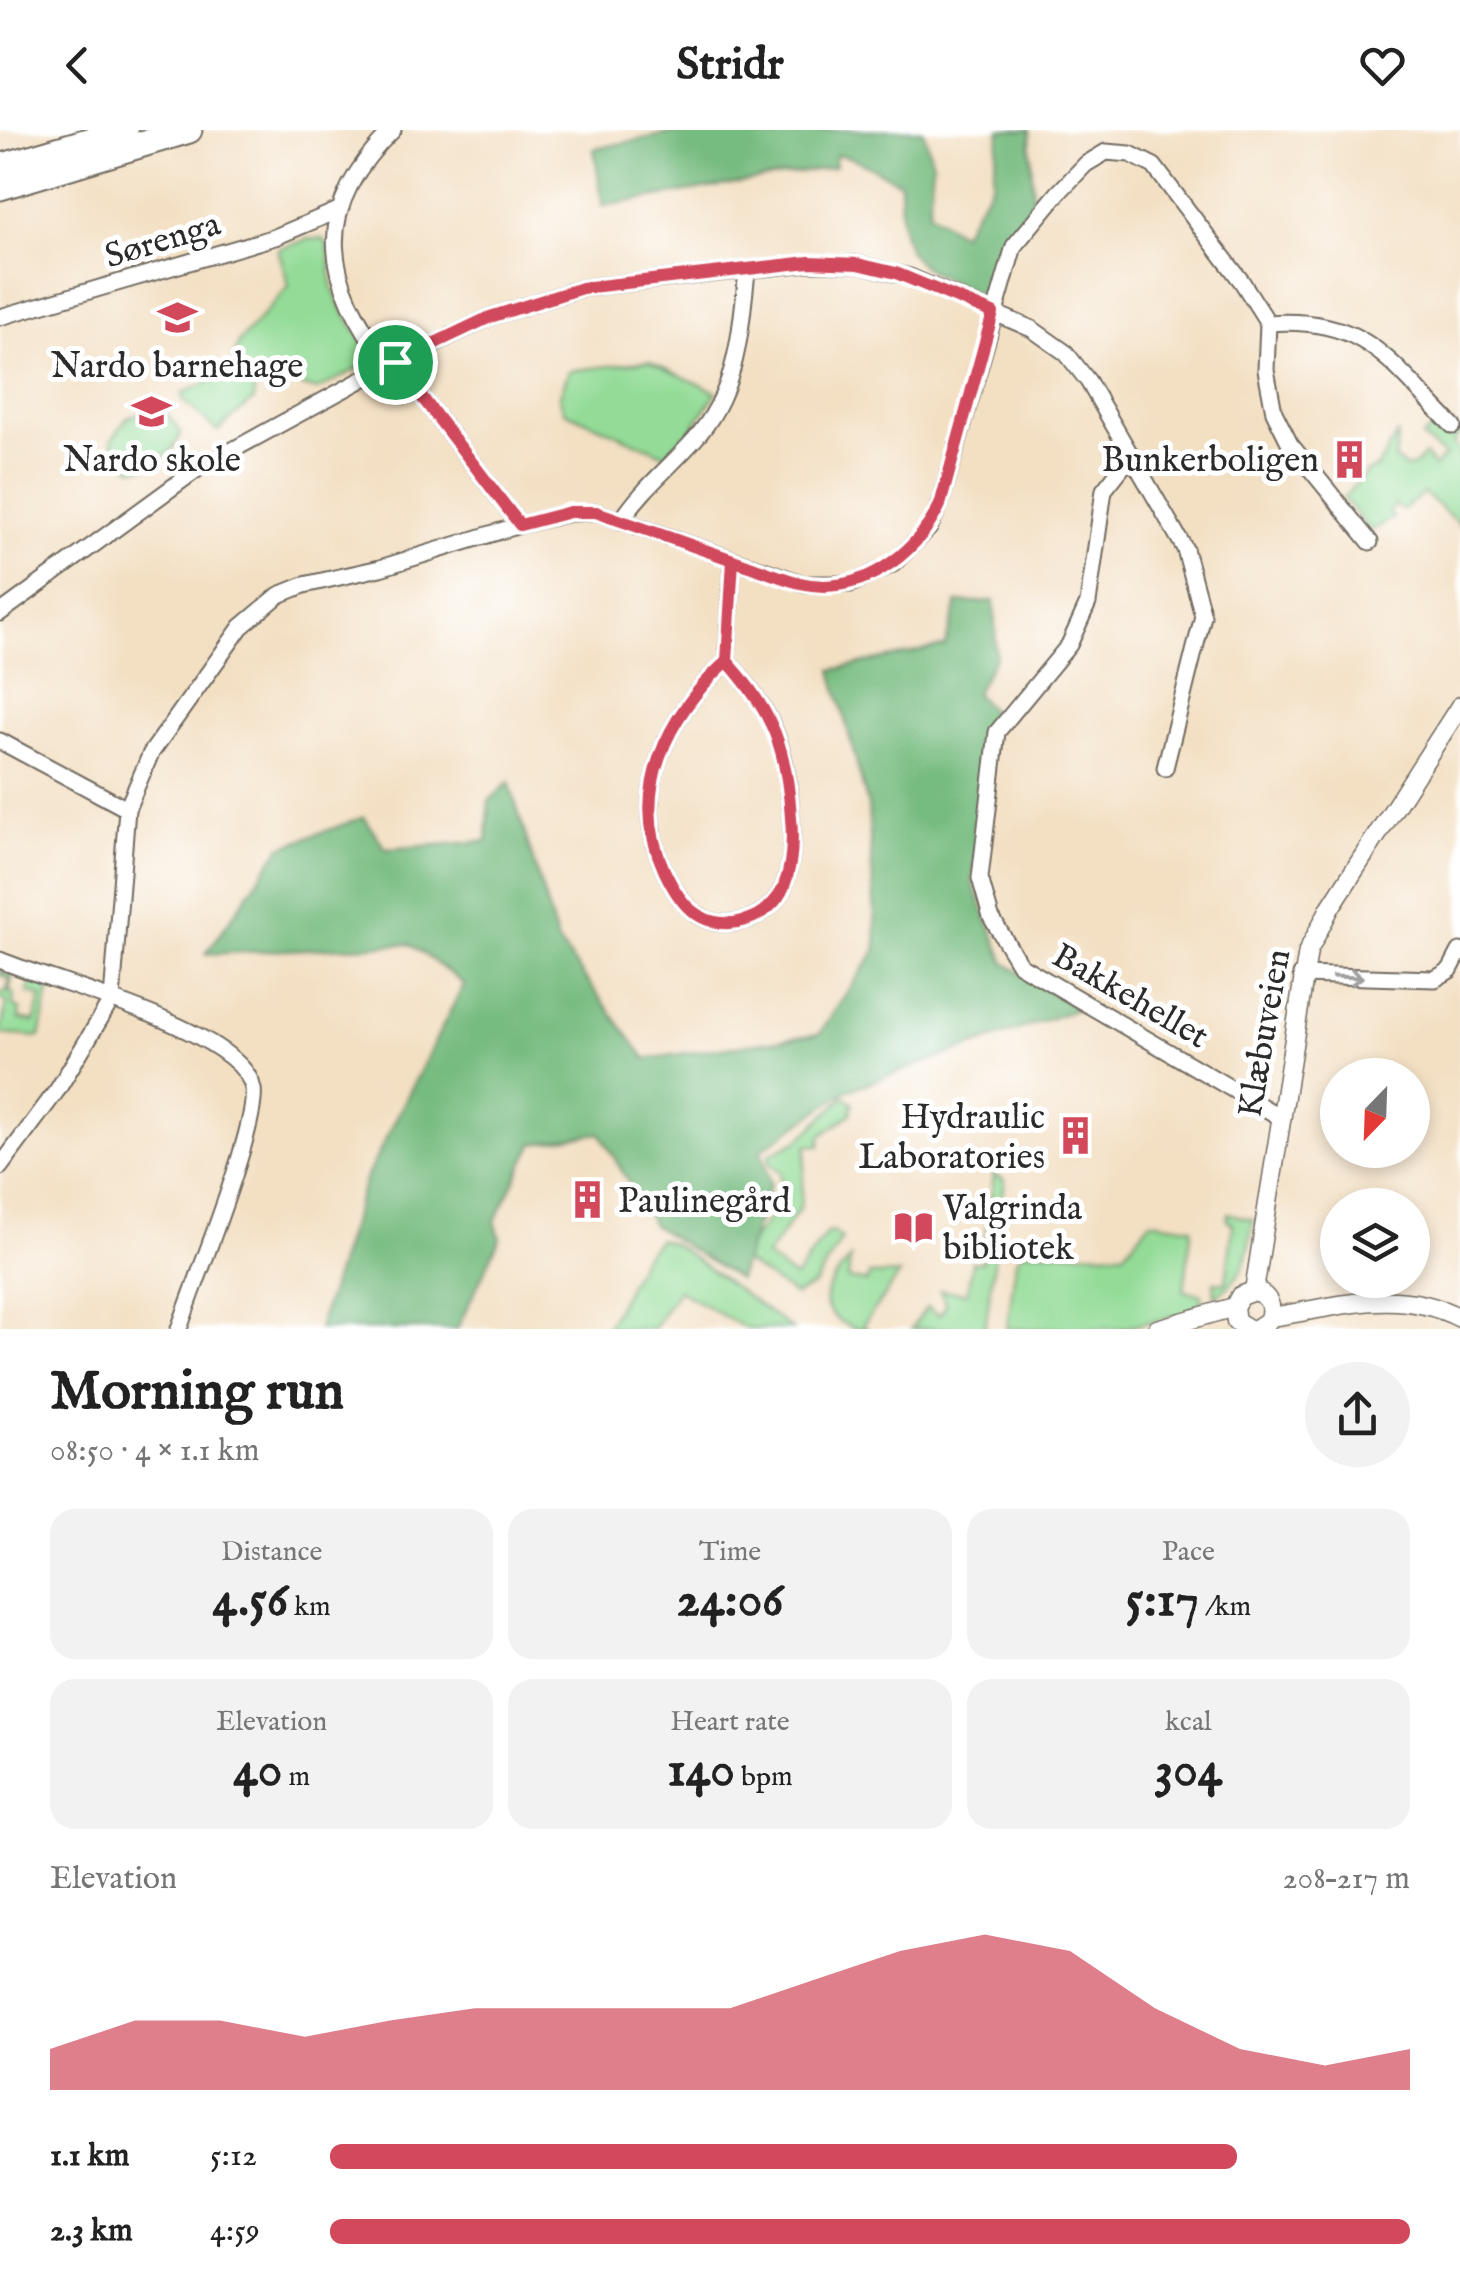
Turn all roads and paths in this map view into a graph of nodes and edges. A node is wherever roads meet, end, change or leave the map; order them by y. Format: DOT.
graph roads {
  1 [pos="125,130"];
  2 [pos="189,130"];
  3 [pos="393,130"];
  4 [pos="0,167"];
  5 [pos="0,187"];
  6 [pos="338,210"];
  7 [pos="747,272"];
  8 [pos="993,313"];
  9 [pos="0,317"];
  10 [pos="1268,323"];
  11 [pos="391,364"];
  12 [pos="1454,426"];
  13 [pos="1131,456"];
  14 [pos="622,521"];
  15 [pos="520,525"];
  16 [pos="1370,542"];
  17 [pos="733,560"];
  18 [pos="0,613"];
  19 [pos="727,661"];
  20 [pos="1460,706"];
  21 [pos="0,741"];
  22 [pos="1165,768"];
  23 [pos="127,809"];
  24 [pos="1460,951"];
  25 [pos="0,960"];
  26 [pos="1301,975"];
  27 [pos="112,1000"];
  28 [pos="1280,1117"];
  29 [pos="0,1167"];
  30 [pos="1252,1317"];
  31 [pos="1460,1318"];
  32 [pos="179,1329"];
  33 [pos="1157,1329"];
  1 -- 4 [label="highway"];
  2 -- 5 [label="highway"];
  3 -- 6 [label="street"];
  6 -- 9 [label="street, Sørenga"];
  6 -- 11 [label="street"];
  7 -- 8 [label="street"];
  7 -- 11 [label="street"];
  7 -- 14 [label="street"];
  8 -- 10 [label="street"];
  8 -- 13 [label="street"];
  8 -- 17 [label="street"];
  10 -- 12 [label="street"];
  10 -- 16 [label="street"];
  11 -- 15 [label="street"];
  11 -- 18 [label="street"];
  13 -- 22 [label="street"];
  13 -- 28 [label="street, Bakkehellet"];
  14 -- 15 [label="street"];
  14 -- 17 [label="street"];
  15 -- 23 [label="street"];
  17 -- 19 [label="street"];
  19 -- 19 [label="street"];
  20 -- 26 [label="street, Klæbuveien"];
  21 -- 23 [label="street"];
  23 -- 27 [label="street"];
  26 -- 24 [label="street, one-way"];
  25 -- 27 [label="street"];
  26 -- 28 [label="street, Klæbuveien"];
  27 -- 29 [label="street"];
  27 -- 32 [label="street"];
  28 -- 30 [label="street, Klæbuveien"];
  30 -- 31 [label="street"];
  30 -- 33 [label="street"];
}
